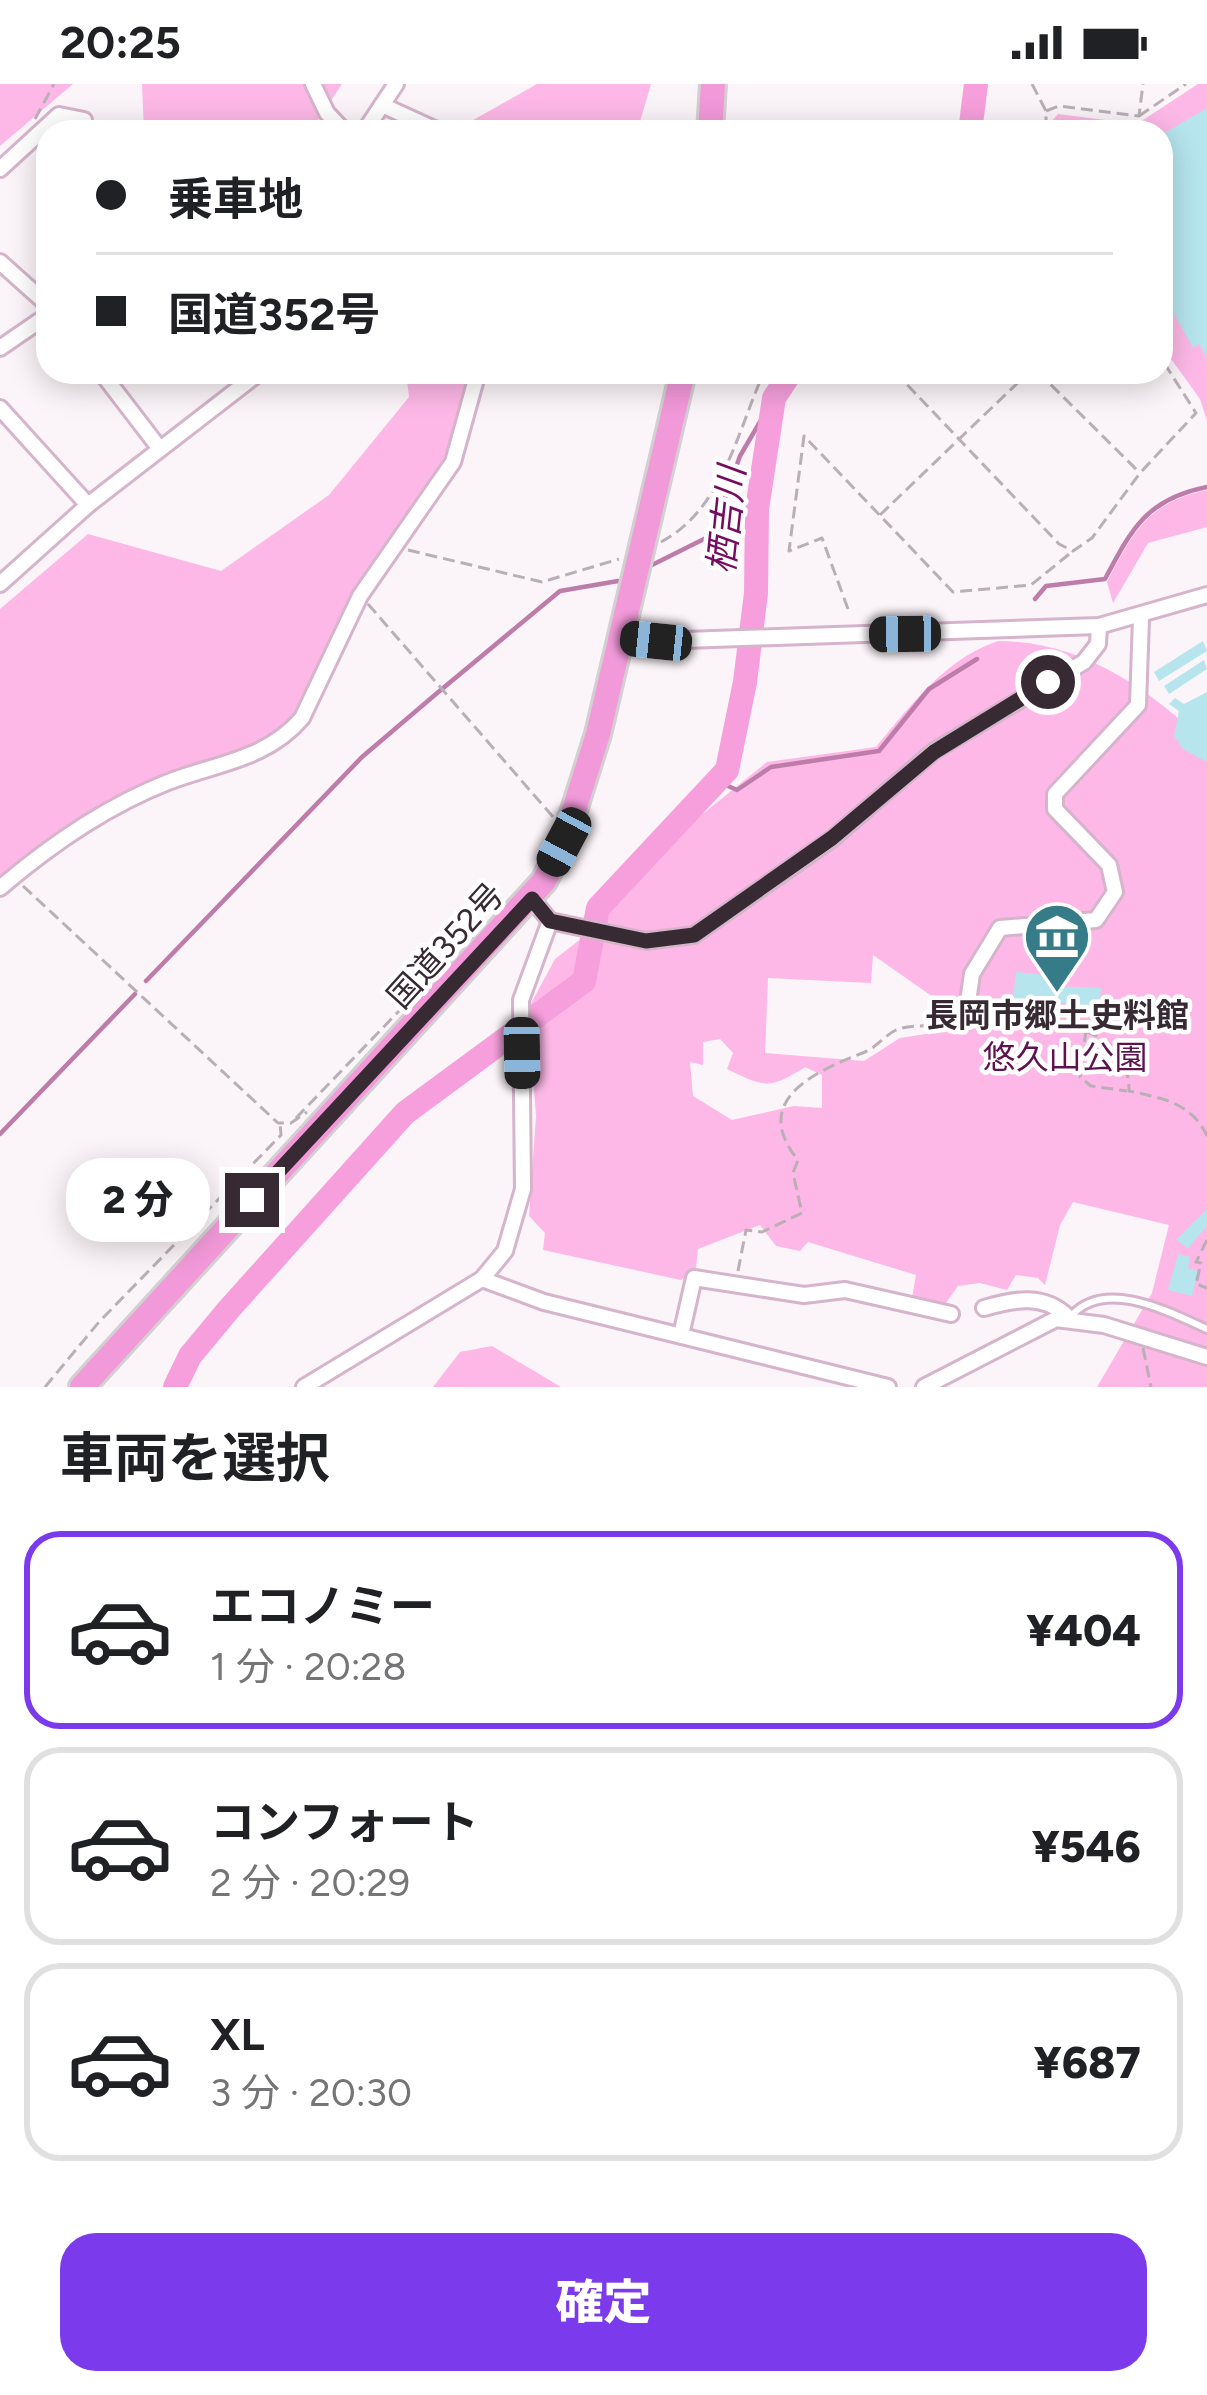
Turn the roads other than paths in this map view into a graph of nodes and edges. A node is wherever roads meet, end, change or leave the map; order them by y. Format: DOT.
graph roads {
  1 [pos="314,84"];
  2 [pos="395,84"];
  3 [pos="713,84"];
  4 [pos="382,105"];
  5 [pos="55,120"];
  6 [pos="84,120"];
  7 [pos="334,120"];
  8 [pos="372,120"];
  9 [pos="415,120"];
  10 [pos="711,120"];
  11 [pos="36,137"];
  12 [pos="0,169"];
  13 [pos="0,262"];
  14 [pos="36,294"];
  15 [pos="36,323"];
  16 [pos="0,347"];
  17 [pos="110,384"];
  18 [pos="244,384"];
  19 [pos="475,384"];
  20 [pos="680,384"];
  21 [pos="0,408"];
  22 [pos="160,449"];
  23 [pos="88,505"];
  24 [pos="0,584"];
  25 [pos="1207,595"];
  26 [pos="1141,618"];
  27 [pos="1099,626"];
  28 [pos="620,637"];
  29 [pos="0,887"];
  30 [pos="532,899"];
  31 [pos="550,921"];
  32 [pos="965,1023"];
  33 [pos="482,1279"];
  34 [pos="984,1308"];
  35 [pos="951,1314"];
  36 [pos="1069,1318"];
  37 [pos="1207,1329"];
  38 [pos="681,1335"];
  39 [pos="1207,1357"];
  40 [pos="82,1387"];
  41 [pos="304,1387"];
  42 [pos="888,1387"];
  43 [pos="924,1387"];
  1 -- 7 [label="street"];
  2 -- 4 [label="street"];
  3 -- 10 [label="highway"];
  4 -- 8 [label="street"];
  4 -- 9 [label="street"];
  5 -- 6 [label="street"];
  11 -- 12 [label="street"];
  13 -- 14 [label="street"];
  15 -- 16 [label="street"];
  17 -- 22 [label="street"];
  18 -- 22 [label="street"];
  19 -- 29 [label="street"];
  20 -- 28 [label="highway, 国道352号"];
  21 -- 23 [label="street"];
  22 -- 23 [label="street"];
  23 -- 24 [label="street"];
  25 -- 26 [label="street"];
  26 -- 27 [label="street"];
  26 -- 32 [label="street"];
  27 -- 28 [label="street"];
  27 -- 31 [label="street"];
  28 -- 30 [label="highway, 国道352号"];
  30 -- 31 [label="street"];
  30 -- 40 [label="highway, 国道352号"];
  31 -- 33 [label="street"];
  33 -- 38 [label="street"];
  33 -- 41 [label="street"];
  34 -- 36 [label="street"];
  35 -- 38 [label="street"];
  36 -- 37 [label="lane"];
  36 -- 39 [label="street"];
  36 -- 43 [label="street"];
  38 -- 42 [label="street"];
}
